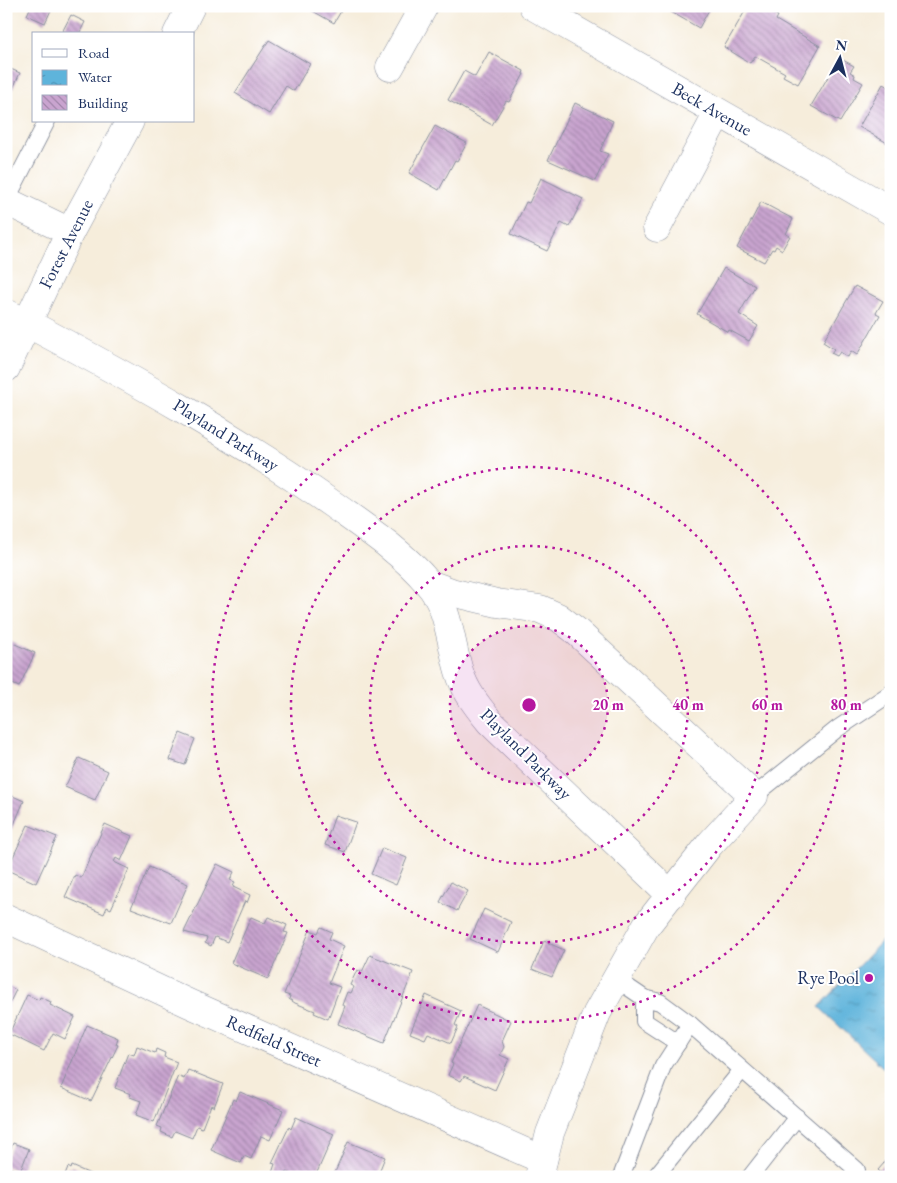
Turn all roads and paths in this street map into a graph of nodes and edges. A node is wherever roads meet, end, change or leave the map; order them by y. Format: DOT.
graph roads {
  1 [pos="192,6"];
  2 [pos="424,6"];
  3 [pos="533,6"];
  4 [pos="178,32"];
  5 [pos="390,67"];
  6 [pos="718,112"];
  7 [pos="46,122"];
  8 [pos="126,122"];
  9 [pos="6,201"];
  10 [pos="891,211"];
  11 [pos="657,228"];
  12 [pos="70,232"];
  13 [pos="17,318"];
  14 [pos="6,368"];
  15 [pos="429,584"];
  16 [pos="891,693"];
  17 [pos="754,796"];
  18 [pos="671,895"];
  19 [pos="6,918"];
  20 [pos="616,979"];
  21 [pos="644,998"];
  22 [pos="690,1024"];
  23 [pos="678,1043"];
  24 [pos="742,1070"];
  25 [pos="797,1118"];
  26 [pos="541,1168"];
  27 [pos="621,1177"];
  28 [pos="655,1177"];
  29 [pos="750,1177"];
  30 [pos="851,1177"];
  1 -- 4 [label="street"];
  2 -- 5 [label="street"];
  3 -- 6 [label="street, Beck Avenue"];
  6 -- 10 [label="street, Beck Avenue"];
  6 -- 11 [label="street"];
  7 -- 9 [label="lane"];
  8 -- 12 [label="street, Forest Avenue"];
  9 -- 12 [label="street"];
  12 -- 13 [label="street, Forest Avenue"];
  13 -- 14 [label="street, Forest Avenue"];
  13 -- 15 [label="street, Playland Parkway"];
  15 -- 17 [label="street, Playland Parkway"];
  15 -- 18 [label="street, Playland Parkway"];
  16 -- 17 [label="lane"];
  17 -- 18 [label="street"];
  18 -- 20 [label="street"];
  19 -- 26 [label="street, Redfield Street"];
  20 -- 21 [label="lane"];
  20 -- 26 [label="street"];
  21 -- 22 [label="lane"];
  21 -- 23 [label="lane"];
  22 -- 23 [label="lane"];
  22 -- 24 [label="lane"];
  23 -- 27 [label="lane"];
  24 -- 25 [label="lane"];
  24 -- 28 [label="lane"];
  25 -- 29 [label="lane"];
  25 -- 30 [label="lane"];
}
